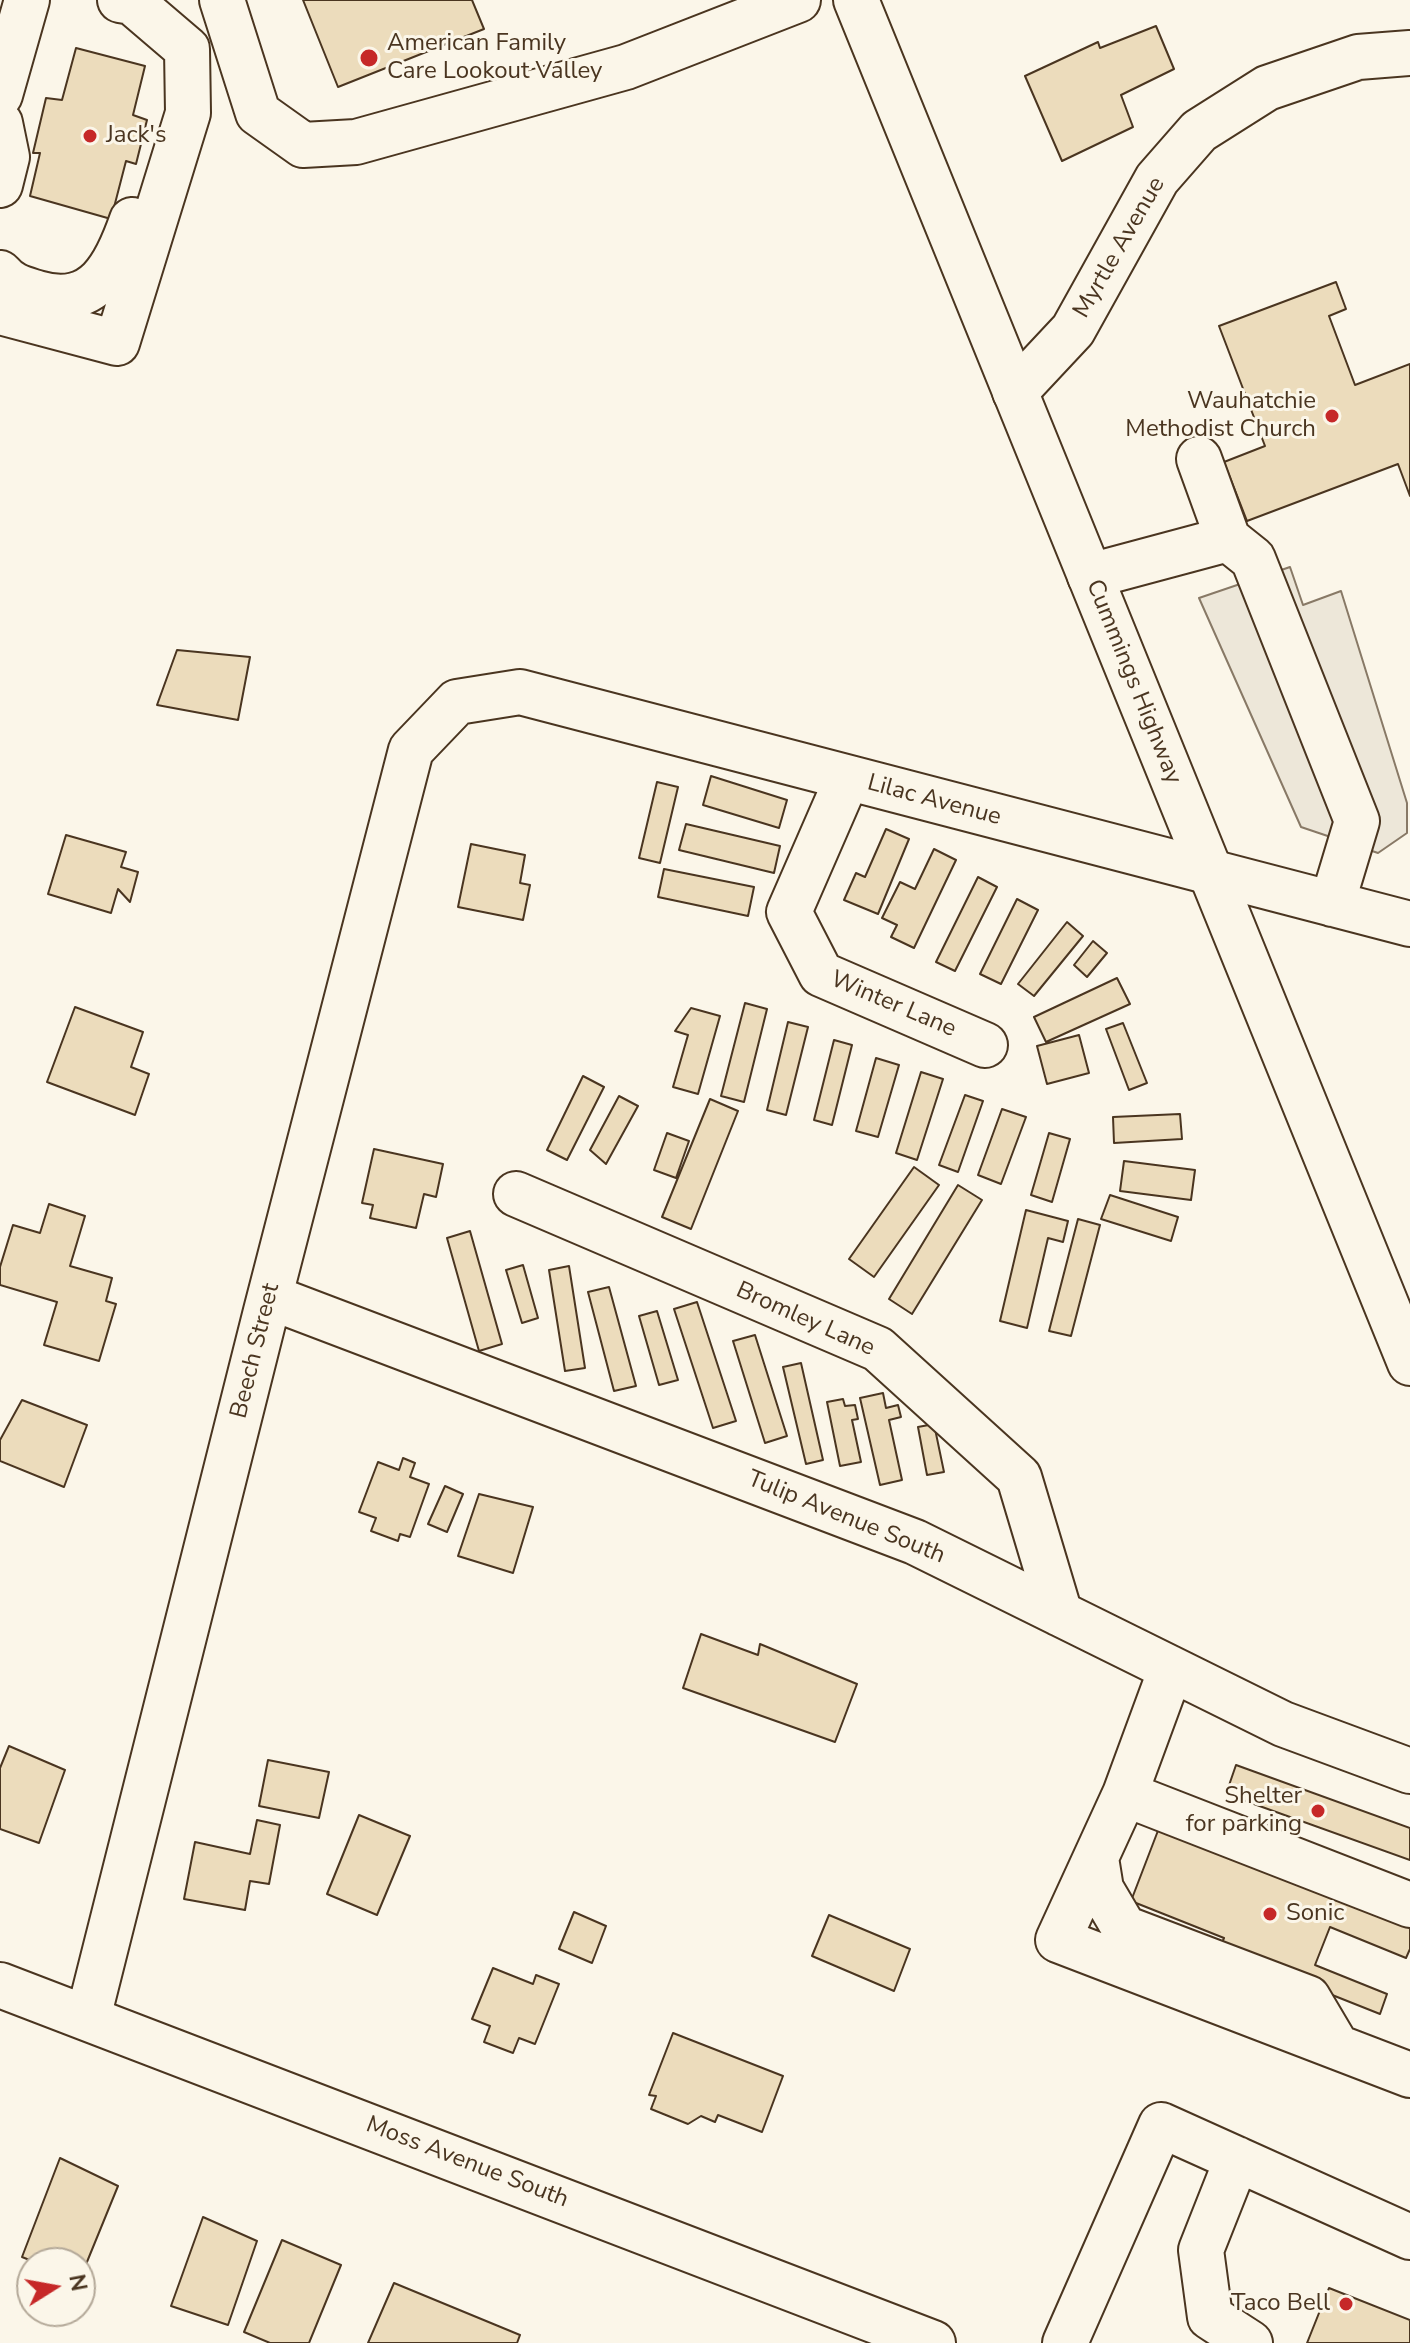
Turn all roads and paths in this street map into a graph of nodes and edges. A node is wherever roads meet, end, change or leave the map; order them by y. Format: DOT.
graph roads {
  1 [pos="27,0"];
  2 [pos="120,0"];
  3 [pos="798,0"];
  4 [pos="856,0"];
  5 [pos="228,15"];
  6 [pos="187,49"];
  7 [pos="1410,53"];
  8 [pos="0,95"];
  9 [pos="188,113"];
  10 [pos="0,123"];
  11 [pos="0,185"];
  12 [pos="0,273"];
  13 [pos="0,312"];
  14 [pos="1015,392"];
  15 [pos="1199,459"];
  16 [pos="1228,539"];
  17 [pos="1090,576"];
  18 [pos="457,702"];
  19 [pos="847,779"];
  20 [pos="1211,873"];
  21 [pos="1332,904"];
  22 [pos="1410,924"];
  23 [pos="985,1045"];
  24 [pos="516,1194"];
  25 [pos="270,1297"];
  26 [pos="1401,1316"];
  27 [pos="1410,1363"];
  28 [pos="1060,1614"];
  29 [pos="1171,1669"];
  30 [pos="1410,1771"];
  31 [pos="1125,1794"];
  32 [pos="1096,1858"];
  33 [pos="1410,1905"];
  34 [pos="0,1985"];
  35 [pos="88,2018"];
  36 [pos="1337,2047"];
  37 [pos="1410,2075"];
  38 [pos="1237,2159"];
  39 [pos="1410,2237"];
  40 [pos="933,2343"];
  41 [pos="1065,2343"];
  42 [pos="1250,2343"];
  1 -- 8 [label="street"];
  2 -- 6 [label="street"];
  3 -- 5 [label="street"];
  4 -- 14 [label="street, Cummings Highway"];
  5 -- 6 [label="street"];
  6 -- 9 [label="street"];
  7 -- 14 [label="street, Myrtle Avenue"];
  9 -- 12 [label="street"];
  9 -- 13 [label="street"];
  10 -- 11 [label="street"];
  14 -- 17 [label="street, Cummings Highway"];
  15 -- 16 [label="street"];
  16 -- 17 [label="street"];
  16 -- 21 [label="street"];
  17 -- 20 [label="street, Cummings Highway"];
  18 -- 19 [label="street, Lilac Avenue"];
  18 -- 25 [label="street, Beech Street"];
  19 -- 20 [label="street, Lilac Avenue"];
  19 -- 23 [label="street, Winter Lane"];
  20 -- 21 [label="street, Lilac Avenue"];
  20 -- 26 [label="street, Cummings Highway"];
  21 -- 22 [label="street, Lilac Avenue"];
  24 -- 28 [label="street, Bromley Lane"];
  25 -- 28 [label="street, Tulip Avenue South"];
  25 -- 35 [label="street, Beech Street"];
  26 -- 27 [label="street, Cummings Highway"];
  28 -- 29 [label="street, Tulip Avenue South"];
  29 -- 30 [label="street, Tulip Avenue South"];
  29 -- 31 [label="street"];
  31 -- 32 [label="street"];
  31 -- 33 [label="street"];
  32 -- 36 [label="street"];
  32 -- 36 [label="street"];
  34 -- 35 [label="street, Moss Avenue South"];
  35 -- 40 [label="street, Moss Avenue South"];
  36 -- 37 [label="street"];
  38 -- 39 [label="street"];
  38 -- 41 [label="street"];
  38 -- 42 [label="street"];
}
